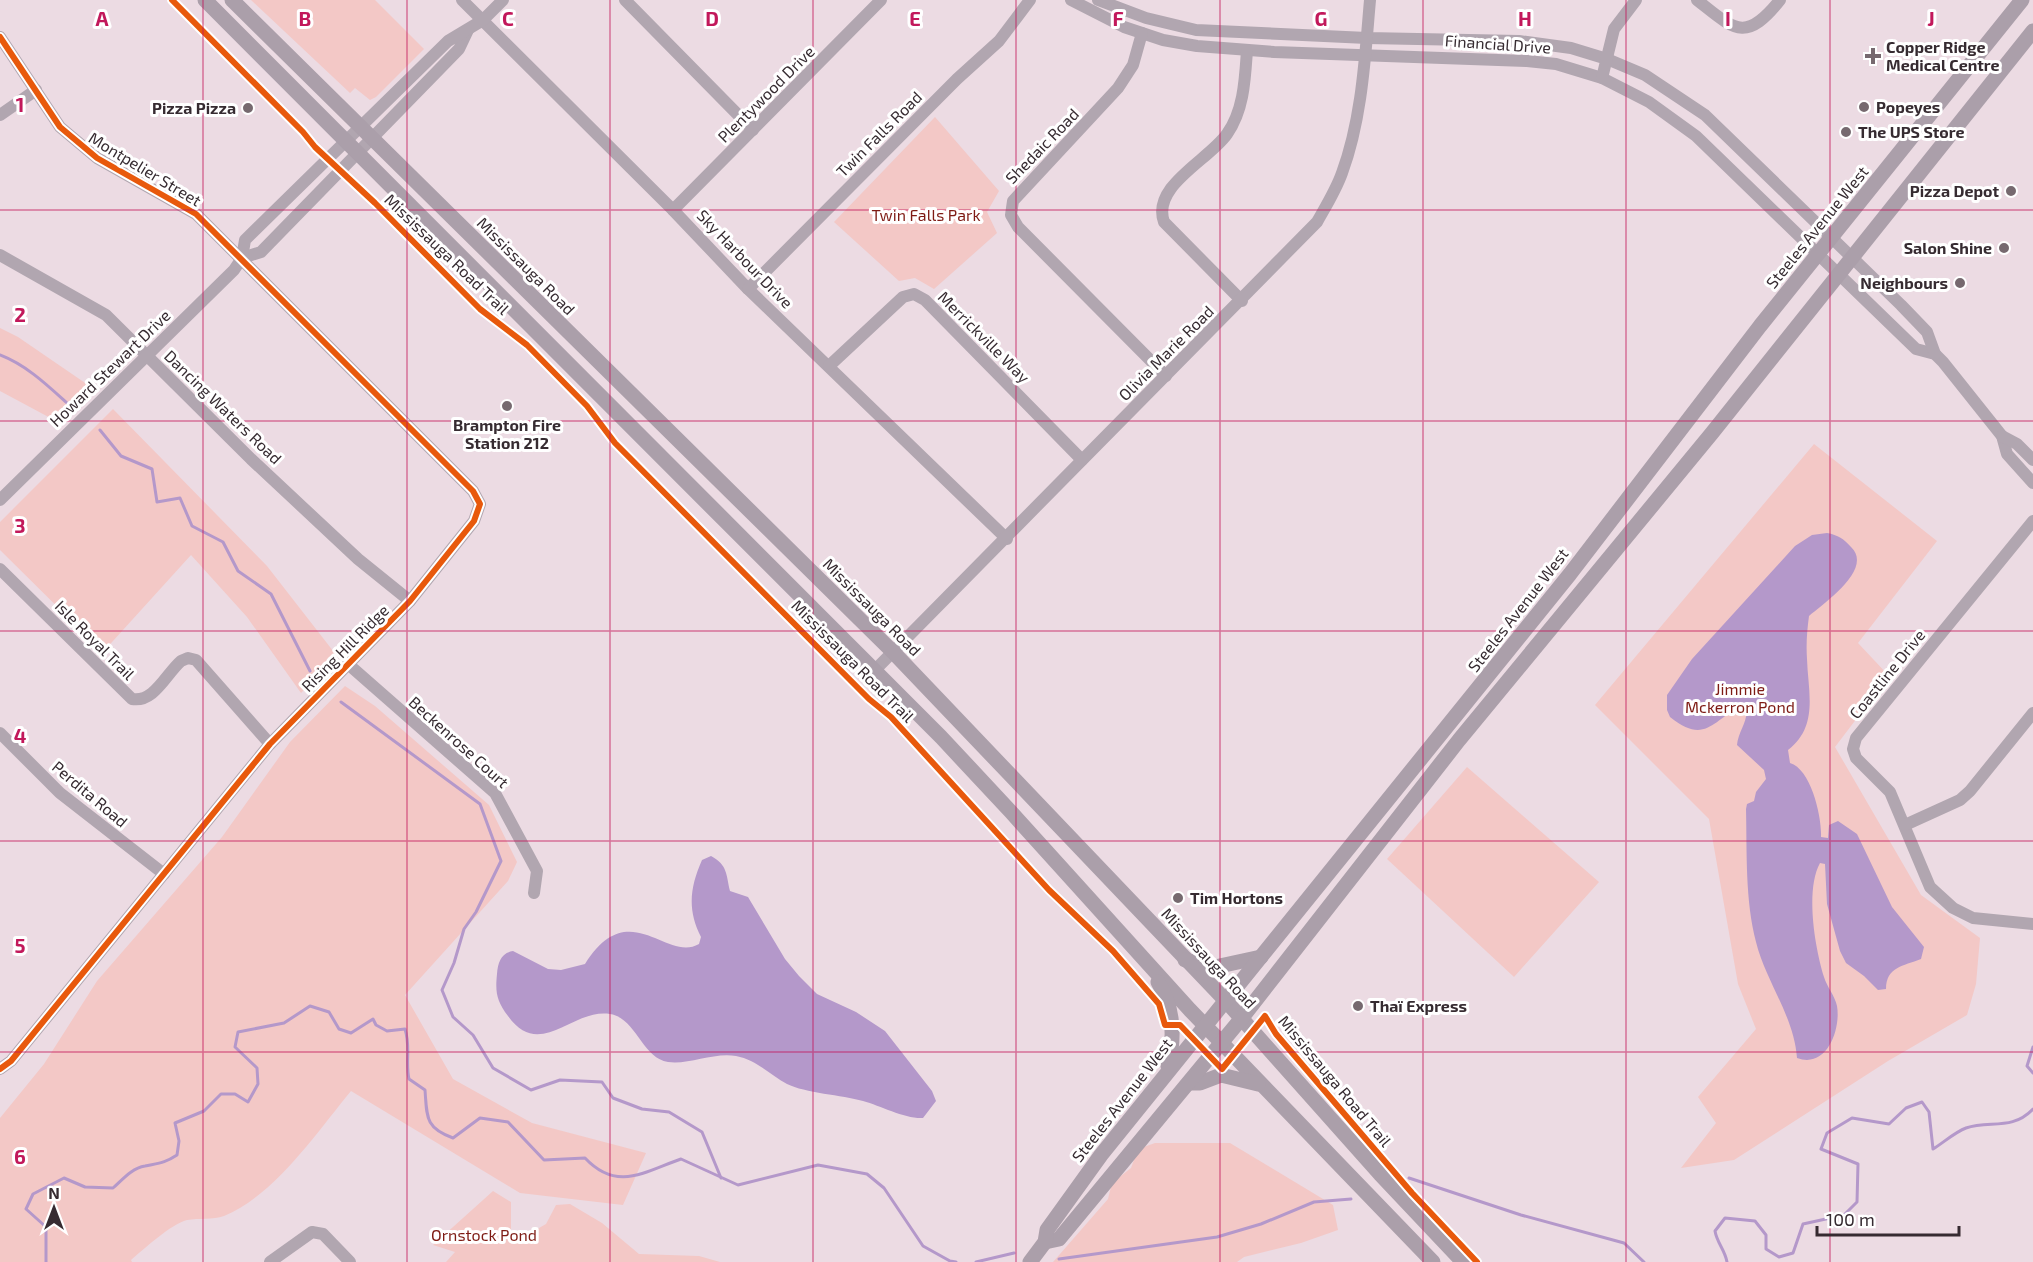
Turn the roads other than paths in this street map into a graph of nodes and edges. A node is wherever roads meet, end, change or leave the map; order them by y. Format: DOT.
graph roads {
  1 [pos="205,0"];
  2 [pos="232,0"];
  3 [pos="462,0"];
  4 [pos="503,0"];
  5 [pos="625,0"];
  6 [pos="881,0"];
  7 [pos="1030,0"];
  8 [pos="1071,0"];
  9 [pos="1098,0"];
  10 [pos="1370,0"];
  11 [pos="1636,0"];
  12 [pos="1697,0"];
  13 [pos="1780,0"];
  14 [pos="2022,0"];
  15 [pos="483,20"];
  16 [pos="468,30"];
  17 [pos="2033,31"];
  18 [pos="1142,33"];
  19 [pos="0,37"];
  20 [pos="1367,39"];
  21 [pos="1247,50"];
  22 [pos="1365,55"];
  23 [pos="1607,59"];
  24 [pos="1602,78"];
  25 [pos="36,90"];
  26 [pos="0,115"];
  27 [pos="360,126"];
  28 [pos="753,130"];
  29 [pos="372,138"];
  30 [pos="344,141"];
  31 [pos="357,154"];
  32 [pos="673,210"];
  33 [pos="1833,236"];
  34 [pos="0,255"];
  35 [pos="1817,255"];
  36 [pos="1853,256"];
  37 [pos="242,258"];
  38 [pos="1838,276"];
  39 [pos="748,289"];
  40 [pos="1242,301"];
  41 [pos="146,354"];
  42 [pos="1935,354"];
  43 [pos="830,366"];
  44 [pos="1166,376"];
  45 [pos="2002,436"];
  46 [pos="1082,460"];
  47 [pos="2033,460"];
  48 [pos="2033,483"];
  49 [pos="0,500"];
  50 [pos="2033,521"];
  51 [pos="1007,539"];
  52 [pos="0,569"];
  53 [pos="410,601"];
  54 [pos="894,653"];
  55 [pos="348,664"];
  56 [pos="875,670"];
  57 [pos="2033,713"];
  58 [pos="0,734"];
  59 [pos="270,744"];
  60 [pos="1905,825"];
  61 [pos="164,874"];
  62 [pos="534,893"];
  63 [pos="2033,924"];
  64 [pos="1261,957"];
  65 [pos="1143,960"];
  66 [pos="1185,960"];
  67 [pos="1226,1001"];
  68 [pos="1242,1019"];
  69 [pos="1205,1025"];
  70 [pos="1222,1043"];
  71 [pos="0,1069"];
  72 [pos="1166,1073"];
  73 [pos="1189,1083"];
  74 [pos="1261,1085"];
  75 [pos="1046,1242"];
  76 [pos="270,1262"];
  77 [pos="350,1262"];
  78 [pos="1030,1262"];
  79 [pos="1433,1262"];
  80 [pos="1463,1262"];
  1 -- 30 [label="main road"];
  2 -- 27 [label="main road, Mississauga Road"];
  3 -- 15 [label="street, Sky Harbour Drive"];
  4 -- 15 [label="street, Howard Stewart Drive"];
  5 -- 28 [label="street"];
  6 -- 28 [label="street, Plentywood Drive"];
  7 -- 39 [label="street, Twin Falls Road"];
  8 -- 18 [label="street, Financial Drive"];
  9 -- 20 [label="street, Financial Drive"];
  10 -- 20 [label="street, Olivia Marie Road"];
  11 -- 23 [label="street"];
  12 -- 13 [label="street"];
  14 -- 33 [label="main road, Steeles Avenue West"];
  15 -- 16 [label="street, Howard Stewart Drive"];
  15 -- 32 [label="street, Sky Harbour Drive"];
  16 -- 27 [label="street, Howard Stewart Drive"];
  16 -- 29 [label="street, Howard Stewart Drive"];
  17 -- 36 [label="main road, Steeles Avenue West"];
  18 -- 21 [label="street, Financial Drive"];
  18 -- 44 [label="street, Shedaic Road"];
  19 -- 25 [label="street, Montpelier Street"];
  20 -- 22 [label="street, Olivia Marie Road"];
  20 -- 23 [label="street, Financial Drive"];
  21 -- 22 [label="street, Financial Drive"];
  21 -- 40 [label="street"];
  22 -- 24 [label="street, Financial Drive"];
  22 -- 40 [label="street, Olivia Marie Road"];
  23 -- 24 [label="street"];
  23 -- 33 [label="street, Financial Drive"];
  24 -- 35 [label="street, Financial Drive"];
  25 -- 26 [label="street"];
  25 -- 37 [label="street, Montpelier Street"];
  27 -- 29 [label="main road, Mississauga Road"];
  27 -- 30 [label="street, Howard Stewart Drive"];
  28 -- 32 [label="street, Plentywood Drive"];
  29 -- 31 [label="street, Howard Stewart Drive"];
  29 -- 54 [label="main road, Mississauga Road"];
  30 -- 31 [label="main road"];
  30 -- 37 [label="street, Howard Stewart Drive"];
  31 -- 37 [label="street, Howard Stewart Drive"];
  31 -- 56 [label="main road"];
  32 -- 39 [label="street, Sky Harbour Drive"];
  33 -- 35 [label="main road, Steeles Avenue West"];
  33 -- 36 [label="street, Financial Drive"];
  34 -- 41 [label="street, Dancing Waters Road"];
  35 -- 38 [label="street, Financial Drive"];
  35 -- 64 [label="main road, Steeles Avenue West"];
  36 -- 38 [label="main road, Steeles Avenue West"];
  36 -- 42 [label="street, Financial Drive"];
  37 -- 41 [label="street, Howard Stewart Drive"];
  37 -- 53 [label="street, Rising Hill Ridge"];
  38 -- 42 [label="street, Financial Drive"];
  38 -- 68 [label="main road, Steeles Avenue West"];
  39 -- 43 [label="street, Sky Harbour Drive"];
  40 -- 44 [label="street, Olivia Marie Road"];
  41 -- 49 [label="street, Howard Stewart Drive"];
  41 -- 53 [label="street, Dancing Waters Road"];
  42 -- 45 [label="street, Financial Drive"];
  43 -- 46 [label="street, Merrickville Way"];
  43 -- 51 [label="street, Sky Harbour Drive"];
  44 -- 46 [label="street, Olivia Marie Road"];
  45 -- 47 [label="street, Financial Drive"];
  45 -- 48 [label="street, Financial Drive"];
  46 -- 51 [label="street, Olivia Marie Road"];
  50 -- 60 [label="street, Coastline Drive"];
  51 -- 54 [label="street, Olivia Marie Road"];
  52 -- 59 [label="street, Isle Royal Trail"];
  53 -- 55 [label="street, Rising Hill Ridge"];
  54 -- 56 [label="street, Olivia Marie Road"];
  54 -- 66 [label="main road, Mississauga Road"];
  55 -- 59 [label="street, Rising Hill Ridge"];
  55 -- 62 [label="street, Beckenrose Court"];
  56 -- 65 [label="main road"];
  57 -- 60 [label="street"];
  58 -- 61 [label="street, Perdita Road"];
  59 -- 61 [label="street, Rising Hill Ridge"];
  60 -- 63 [label="street, Coastline Drive"];
  61 -- 71 [label="street, Rising Hill Ridge"];
  64 -- 66 [label="main road"];
  64 -- 67 [label="main road, Steeles Avenue West"];
  65 -- 69 [label="main road"];
  65 -- 72 [label="main road"];
  66 -- 67 [label="main road, Mississauga Road"];
  67 -- 68 [label="main road, Mississauga Road"];
  67 -- 69 [label="main road, Steeles Avenue West"];
  68 -- 70 [label="main road, Steeles Avenue West"];
  68 -- 80 [label="main road, Mississauga Road"];
  69 -- 70 [label="main road"];
  69 -- 72 [label="main road, Steeles Avenue West"];
  70 -- 73 [label="main road, Steeles Avenue West"];
  70 -- 74 [label="main road"];
  72 -- 75 [label="main road, Steeles Avenue West"];
  73 -- 74 [label="main road"];
  73 -- 75 [label="main road, Steeles Avenue West"];
  74 -- 79 [label="main road"];
  75 -- 78 [label="main road, Steeles Avenue West"];
  76 -- 77 [label="street"];
}
